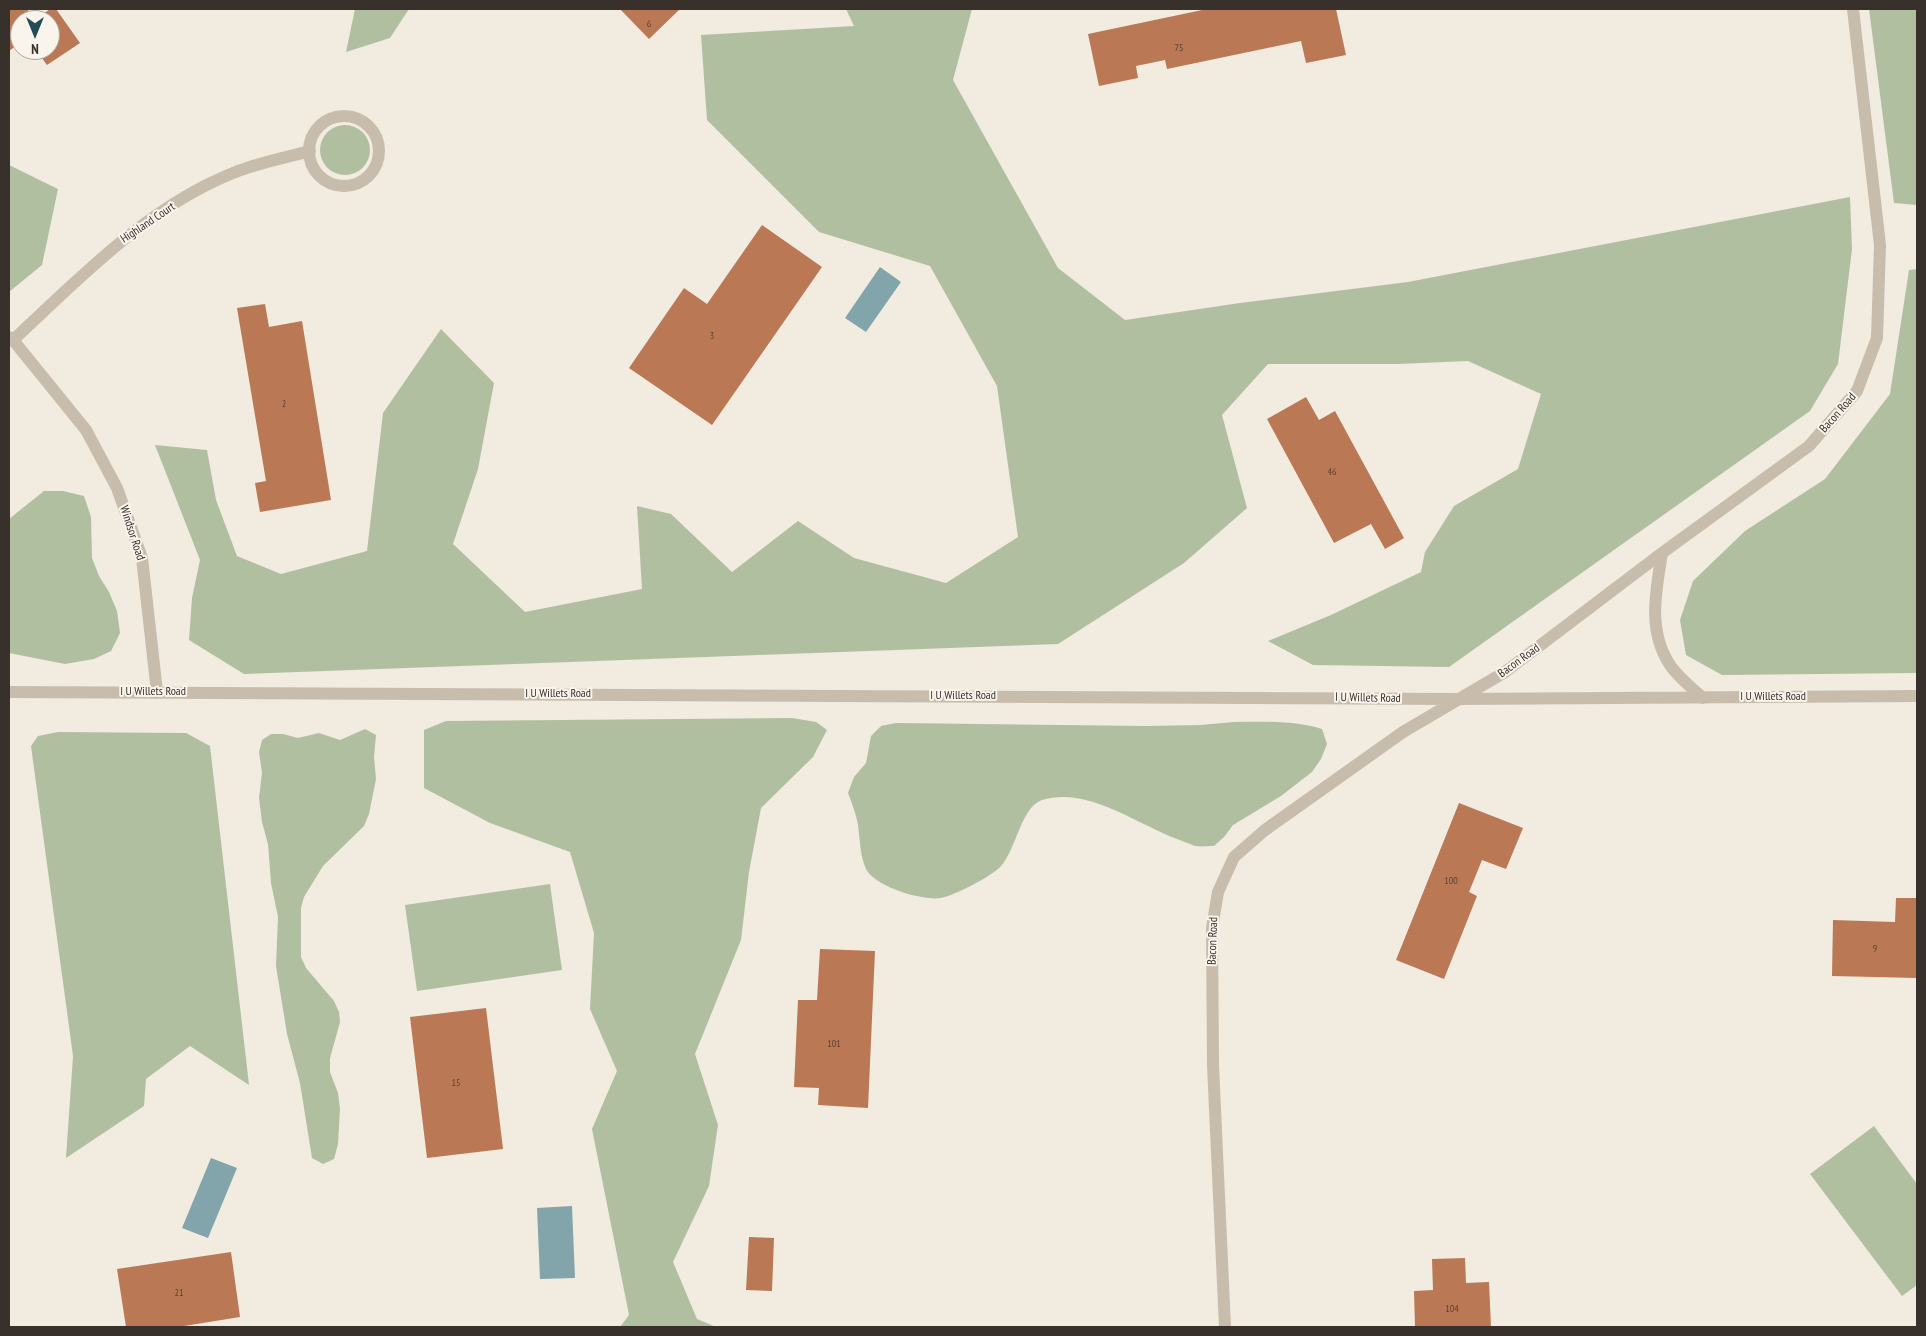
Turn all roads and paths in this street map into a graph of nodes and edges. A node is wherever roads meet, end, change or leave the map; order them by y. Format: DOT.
graph roads {
  1 [pos="1853,9"];
  2 [pos="310,151"];
  3 [pos="11,339"];
  4 [pos="1662,553"];
  5 [pos="9,692"];
  6 [pos="157,692"];
  7 [pos="1917,696"];
  8 [pos="1703,698"];
  9 [pos="1457,699"];
  10 [pos="1225,1327"];
  1 -- 4 [label="street, Bacon Road"];
  2 -- 2 [label="street"];
  2 -- 3 [label="street, Highland Court"];
  3 -- 6 [label="street, Windsor Road"];
  4 -- 8 [label="street"];
  4 -- 9 [label="street, Bacon Road"];
  5 -- 6 [label="street, I U Willets Road"];
  6 -- 9 [label="street, I U Willets Road"];
  7 -- 8 [label="street, I U Willets Road"];
  8 -- 9 [label="street, I U Willets Road"];
  9 -- 10 [label="street, Bacon Road"];
}
